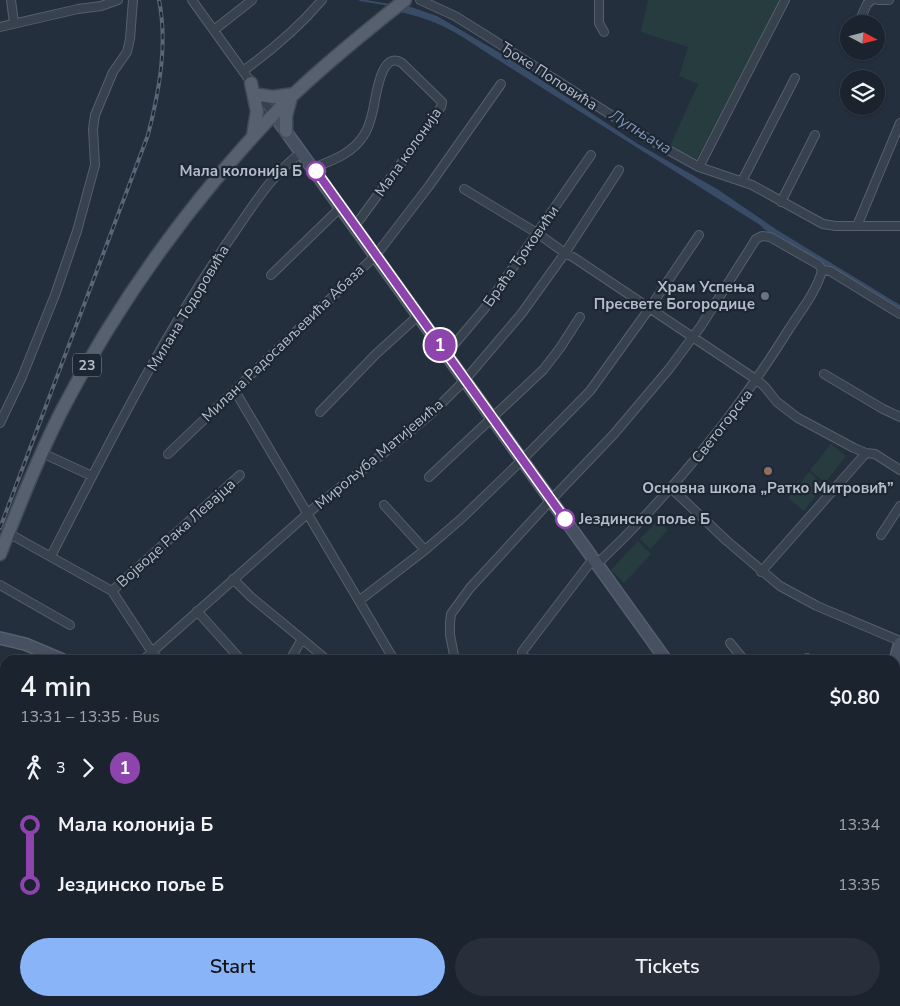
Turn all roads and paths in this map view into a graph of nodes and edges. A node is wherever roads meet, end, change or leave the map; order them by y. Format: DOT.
graph roads {
  1 [pos="11,0"];
  2 [pos="82,0"];
  3 [pos="118,0"];
  4 [pos="133,0"];
  5 [pos="192,0"];
  6 [pos="252,0"];
  7 [pos="322,0"];
  8 [pos="405,0"];
  9 [pos="420,0"];
  10 [pos="600,0"];
  11 [pos="785,0"];
  12 [pos="872,0"];
  13 [pos="878,0"];
  14 [pos="889,0"];
  15 [pos="433,4"];
  16 [pos="87,7"];
  17 [pos="862,15"];
  18 [pos="14,23"];
  19 [pos="0,27"];
  20 [pos="214,30"];
  21 [pos="604,32"];
  22 [pos="243,71"];
  23 [pos="795,78"];
  24 [pos="251,83"];
  25 [pos="501,84"];
  26 [pos="259,94"];
  27 [pos="292,95"];
  28 [pos="274,115"];
  29 [pos="900,123"];
  30 [pos="285,129"];
  31 [pos="256,134"];
  32 [pos="815,135"];
  33 [pos="302,152"];
  34 [pos="591,155"];
  35 [pos="699,167"];
  36 [pos="313,168"];
  37 [pos="619,170"];
  38 [pos="742,181"];
  39 [pos="464,188"];
  40 [pos="781,202"];
  41 [pos="341,207"];
  42 [pos="355,226"];
  43 [pos="857,226"];
  44 [pos="900,226"];
  45 [pos="537,233"];
  46 [pos="699,235"];
  47 [pos="565,253"];
  48 [pos="376,255"];
  49 [pos="822,270"];
  50 [pos="271,275"];
  51 [pos="649,309"];
  52 [pos="419,314"];
  53 [pos="900,314"];
  54 [pos="580,318"];
  55 [pos="693,337"];
  56 [pos="446,354"];
  57 [pos="824,374"];
  58 [pos="465,380"];
  59 [pos="757,380"];
  60 [pos="235,391"];
  61 [pos="320,412"];
  62 [pos="900,417"];
  63 [pos="493,418"];
  64 [pos="0,423"];
  65 [pos="42,452"];
  66 [pos="866,453"];
  67 [pos="168,454"];
  68 [pos="522,460"];
  69 [pos="900,470"];
  70 [pos="92,476"];
  71 [pos="240,476"];
  72 [pos="429,476"];
  73 [pos="671,488"];
  74 [pos="551,500"];
  75 [pos="384,505"];
  76 [pos="900,506"];
  77 [pos="308,513"];
  78 [pos="8,533"];
  79 [pos="881,535"];
  80 [pos="425,550"];
  81 [pos="0,554"];
  82 [pos="51,556"];
  83 [pos="595,562"];
  84 [pos="761,572"];
  85 [pos="233,579"];
  86 [pos="0,586"];
  87 [pos="112,591"];
  88 [pos="360,600"];
  89 [pos="198,611"];
  90 [pos="70,625"];
  91 [pos="0,630"];
  92 [pos="0,638"];
  93 [pos="302,640"];
  94 [pos="900,642"];
  95 [pos="730,643"];
  96 [pos="25,644"];
  97 [pos="152,652"];
  98 [pos="51,655"];
  99 [pos="148,655"];
  100 [pos="155,655"];
  101 [pos="237,655"];
  102 [pos="293,655"];
  103 [pos="321,655"];
  104 [pos="391,655"];
  105 [pos="453,655"];
  106 [pos="523,655"];
  107 [pos="662,655"];
  108 [pos="740,655"];
  109 [pos="897,655"];
  1 -- 18 [label="street"];
  2 -- 16 [label="street"];
  3 -- 16 [label="street"];
  4 -- 64 [label="street"];
  5 -- 20 [label="street"];
  6 -- 20 [label="street"];
  7 -- 22 [label="street"];
  8 -- 27 [label="main road, 23"];
  9 -- 15 [label="street, Ђоке Поповића"];
  10 -- 21 [label="street"];
  11 -- 35 [label="street"];
  12 -- 17 [label="street"];
  13 -- 14 [label="street"];
  15 -- 35 [label="street, Ђоке Поповића"];
  16 -- 18 [label="street"];
  18 -- 19 [label="street"];
  20 -- 22 [label="street"];
  22 -- 24 [label="street"];
  23 -- 38 [label="street"];
  24 -- 26 [label="street"];
  24 -- 31 [label="main road"];
  25 -- 48 [label="street, Милана Радосављевића Абаза"];
  26 -- 27 [label="main road"];
  26 -- 28 [label="street"];
  27 -- 28 [label="main road, 23"];
  27 -- 30 [label="main road"];
  28 -- 30 [label="street"];
  28 -- 31 [label="main road, 23"];
  29 -- 43 [label="street"];
  30 -- 31 [label="main road"];
  30 -- 33 [label="street"];
  31 -- 65 [label="main road, 23"];
  32 -- 40 [label="street"];
  33 -- 36 [label="street"];
  33 -- 70 [label="street, Милана Тодоровића"];
  34 -- 45 [label="street, Браћа Ђоковићи"];
  35 -- 38 [label="street, Ђоке Поповића"];
  36 -- 41 [label="street"];
  36 -- 42 [label="street, Мала колонија"];
  37 -- 47 [label="street, Мирољуба Матијевића"];
  38 -- 40 [label="street, Ђоке Поповића"];
  39 -- 45 [label="street"];
  40 -- 43 [label="street, Ђоке Поповића"];
  41 -- 42 [label="street"];
  41 -- 50 [label="street"];
  42 -- 48 [label="street"];
  43 -- 44 [label="street, Ђоке Поповића"];
  45 -- 47 [label="street"];
  45 -- 56 [label="street, Браћа Ђоковићи"];
  46 -- 51 [label="street"];
  47 -- 51 [label="street"];
  47 -- 58 [label="street, Мирољуба Матијевића"];
  48 -- 52 [label="street"];
  48 -- 60 [label="street, Милана Радосављевића Абаза"];
  49 -- 53 [label="street"];
  49 -- 55 [label="street"];
  49 -- 59 [label="street, Светогорска"];
  51 -- 55 [label="street"];
  51 -- 68 [label="street"];
  52 -- 56 [label="street"];
  52 -- 61 [label="street"];
  54 -- 63 [label="street"];
  55 -- 59 [label="street"];
  55 -- 74 [label="street"];
  56 -- 58 [label="street"];
  57 -- 62 [label="street"];
  58 -- 63 [label="street"];
  58 -- 77 [label="street, Мирољуба Матијевића"];
  59 -- 66 [label="street"];
  59 -- 73 [label="street, Светогорска"];
  60 -- 67 [label="street, Милана Радосављевића Абаза"];
  60 -- 77 [label="street"];
  63 -- 68 [label="street"];
  63 -- 72 [label="street"];
  65 -- 70 [label="street"];
  65 -- 78 [label="main road, 23"];
  66 -- 69 [label="street"];
  66 -- 84 [label="street"];
  68 -- 74 [label="street"];
  68 -- 80 [label="street"];
  70 -- 82 [label="street, Милана Тодоровића"];
  71 -- 87 [label="street, Војводе Рака Левајца"];
  73 -- 83 [label="street, Светогорска"];
  73 -- 84 [label="street"];
  74 -- 83 [label="street"];
  74 -- 105 [label="street"];
  75 -- 80 [label="street"];
  76 -- 79 [label="street"];
  77 -- 85 [label="street, Мирољуба Матијевића"];
  77 -- 88 [label="street"];
  78 -- 81 [label="main road, 23"];
  78 -- 82 [label="street, Војводе Рака Левајца"];
  80 -- 88 [label="street"];
  82 -- 87 [label="street, Војводе Рака Левајца"];
  83 -- 106 [label="street, Светогорска"];
  83 -- 107 [label="street"];
  84 -- 94 [label="street"];
  85 -- 89 [label="street, Мирољуба Матијевића"];
  85 -- 93 [label="street"];
  86 -- 90 [label="street"];
  87 -- 97 [label="street, Војводе Рака Левајца"];
  88 -- 104 [label="street"];
  89 -- 97 [label="street, Мирољуба Матијевића"];
  89 -- 101 [label="street"];
  91 -- 96 [label="street"];
  92 -- 96 [label="street"];
  93 -- 102 [label="street"];
  93 -- 103 [label="street"];
  94 -- 109 [label="street"];
  95 -- 108 [label="street"];
  96 -- 98 [label="street"];
  97 -- 99 [label="street, Мирољуба Матијевића"];
  97 -- 100 [label="street, Војводе Рака Левајца"];
}
